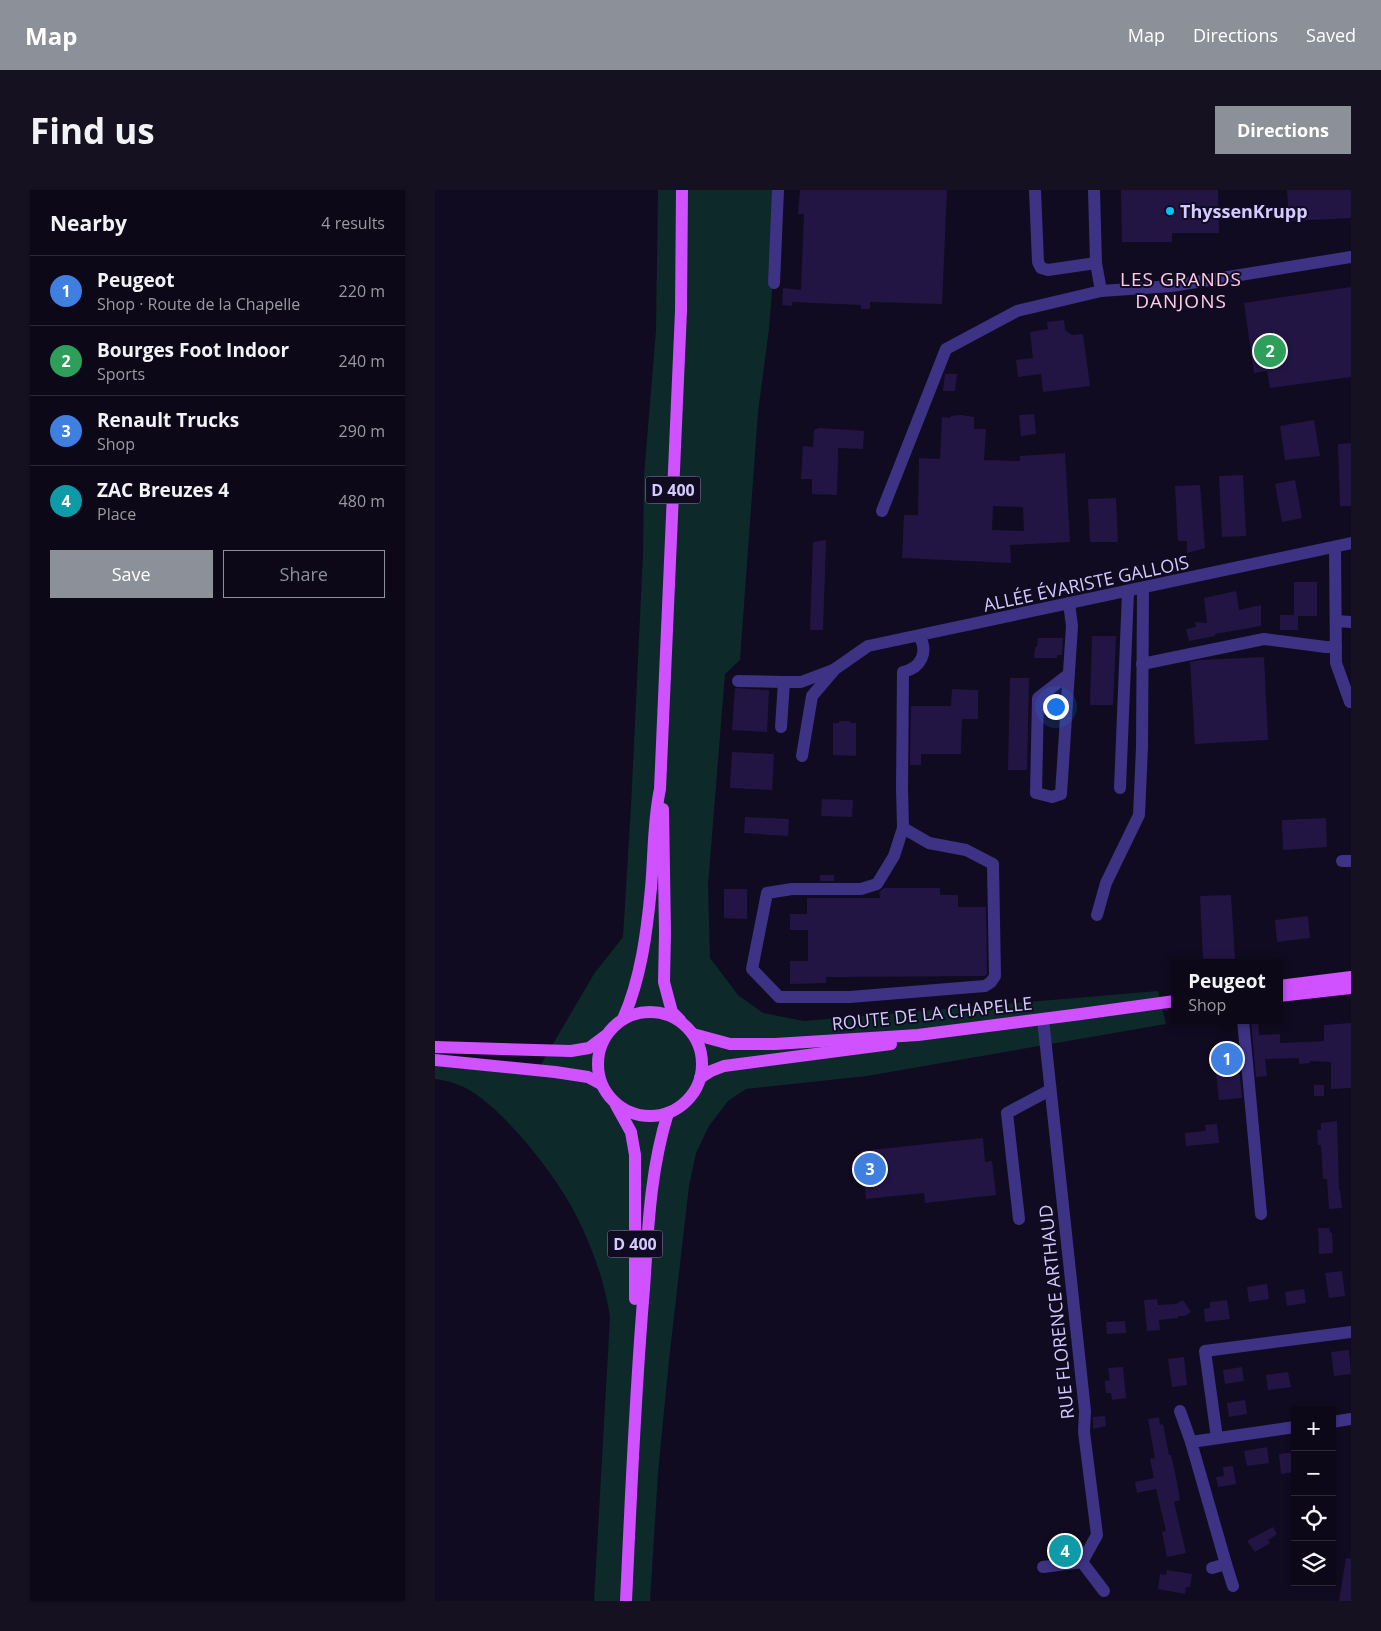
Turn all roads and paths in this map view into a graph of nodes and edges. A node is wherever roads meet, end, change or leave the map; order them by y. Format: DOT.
graph roads {
  1 [pos="682,190"];
  2 [pos="778,190"];
  3 [pos="1035,190"];
  4 [pos="1094,190"];
  5 [pos="1351,257"];
  6 [pos="1096,263"];
  7 [pos="774,283"];
  8 [pos="1101,291"];
  9 [pos="882,510"];
  10 [pos="1351,543"];
  11 [pos="1335,547"];
  12 [pos="1143,588"];
  13 [pos="1128,592"];
  14 [pos="1069,604"];
  15 [pos="1336,621"];
  16 [pos="1351,622"];
  17 [pos="919,636"];
  18 [pos="1336,647"];
  19 [pos="1142,664"];
  20 [pos="835,669"];
  21 [pos="1069,674"];
  22 [pos="737,681"];
  23 [pos="785,682"];
  24 [pos="1349,702"];
  25 [pos="781,727"];
  26 [pos="803,756"];
  27 [pos="1120,788"];
  28 [pos="661,789"];
  29 [pos="903,828"];
  30 [pos="1097,915"];
  31 [pos="1351,977"];
  32 [pos="1283,986"];
  33 [pos="1351,988"];
  34 [pos="1283,996"];
  35 [pos="1171,1002"];
  36 [pos="1171,1009"];
  37 [pos="623,1019"];
  38 [pos="682,1022"];
  39 [pos="1044,1022"];
  40 [pos="1243,1024"];
  41 [pos="607,1034"];
  42 [pos="693,1034"];
  43 [pos="435,1047"];
  44 [pos="435,1060"];
  45 [pos="700,1078"];
  46 [pos="601,1084"];
  47 [pos="1051,1090"];
  48 [pos="615,1103"];
  49 [pos="668,1113"];
  50 [pos="1261,1214"];
  51 [pos="1019,1219"];
  52 [pos="1351,1332"];
  53 [pos="636,1389"];
  54 [pos="1180,1411"];
  55 [pos="1351,1419"];
  56 [pos="1336,1421"];
  57 [pos="1291,1428"];
  58 [pos="1217,1438"];
  59 [pos="1191,1442"];
  60 [pos="1082,1562"];
  61 [pos="1226,1564"];
  62 [pos="1043,1567"];
  63 [pos="1212,1568"];
  64 [pos="1233,1586"];
  65 [pos="1104,1591"];
  66 [pos="626,1601"];
  1 -- 28 [label="main road, D 400"];
  2 -- 7 [label="street"];
  3 -- 6 [label="street"];
  4 -- 6 [label="street"];
  5 -- 8 [label="street"];
  6 -- 8 [label="street"];
  8 -- 9 [label="street"];
  10 -- 11 [label="street, ALLÉE ÉVARISTE GALLOIS"];
  11 -- 12 [label="street, ALLÉE ÉVARISTE GALLOIS"];
  11 -- 15 [label="street"];
  12 -- 13 [label="street, ALLÉE ÉVARISTE GALLOIS"];
  12 -- 19 [label="street"];
  13 -- 14 [label="street, ALLÉE ÉVARISTE GALLOIS"];
  13 -- 27 [label="street"];
  14 -- 17 [label="street, ALLÉE ÉVARISTE GALLOIS"];
  14 -- 21 [label="street"];
  15 -- 16 [label="street"];
  15 -- 18 [label="street"];
  17 -- 20 [label="street, ALLÉE ÉVARISTE GALLOIS"];
  17 -- 29 [label="street"];
  18 -- 19 [label="street"];
  18 -- 24 [label="street"];
  19 -- 30 [label="street"];
  20 -- 23 [label="street"];
  20 -- 26 [label="street"];
  21 -- 21 [label="street"];
  22 -- 23 [label="street"];
  23 -- 25 [label="street"];
  28 -- 37 [label="main road, D 400"];
  28 -- 38 [label="main road, D 400"];
  29 -- 29 [label="street"];
  31 -- 32 [label="main road"];
  33 -- 34 [label="main road"];
  35 -- 39 [label="main road, ROUTE DE LA CHAPELLE"];
  36 -- 39 [label="main road, ROUTE DE LA CHAPELLE"];
  37 -- 38 [label="main road"];
  37 -- 41 [label="main road"];
  38 -- 42 [label="main road"];
  39 -- 42 [label="main road, ROUTE DE LA CHAPELLE"];
  39 -- 45 [label="main road, ROUTE DE LA CHAPELLE"];
  39 -- 47 [label="street, RUE FLORENCE ARTHAUD"];
  40 -- 50 [label="street"];
  41 -- 43 [label="main road"];
  41 -- 46 [label="main road"];
  42 -- 45 [label="main road"];
  44 -- 46 [label="main road"];
  45 -- 49 [label="main road"];
  46 -- 48 [label="main road"];
  47 -- 51 [label="street"];
  47 -- 60 [label="street, RUE FLORENCE ARTHAUD"];
  48 -- 49 [label="main road"];
  48 -- 53 [label="main road, D 400"];
  49 -- 53 [label="main road, D 400"];
  52 -- 58 [label="street"];
  53 -- 66 [label="main road, D 400"];
  54 -- 59 [label="street"];
  55 -- 56 [label="street"];
  57 -- 58 [label="street"];
  58 -- 59 [label="street"];
  59 -- 61 [label="street"];
  60 -- 62 [label="street"];
  60 -- 65 [label="street"];
  61 -- 63 [label="street"];
  61 -- 64 [label="street"];
}
